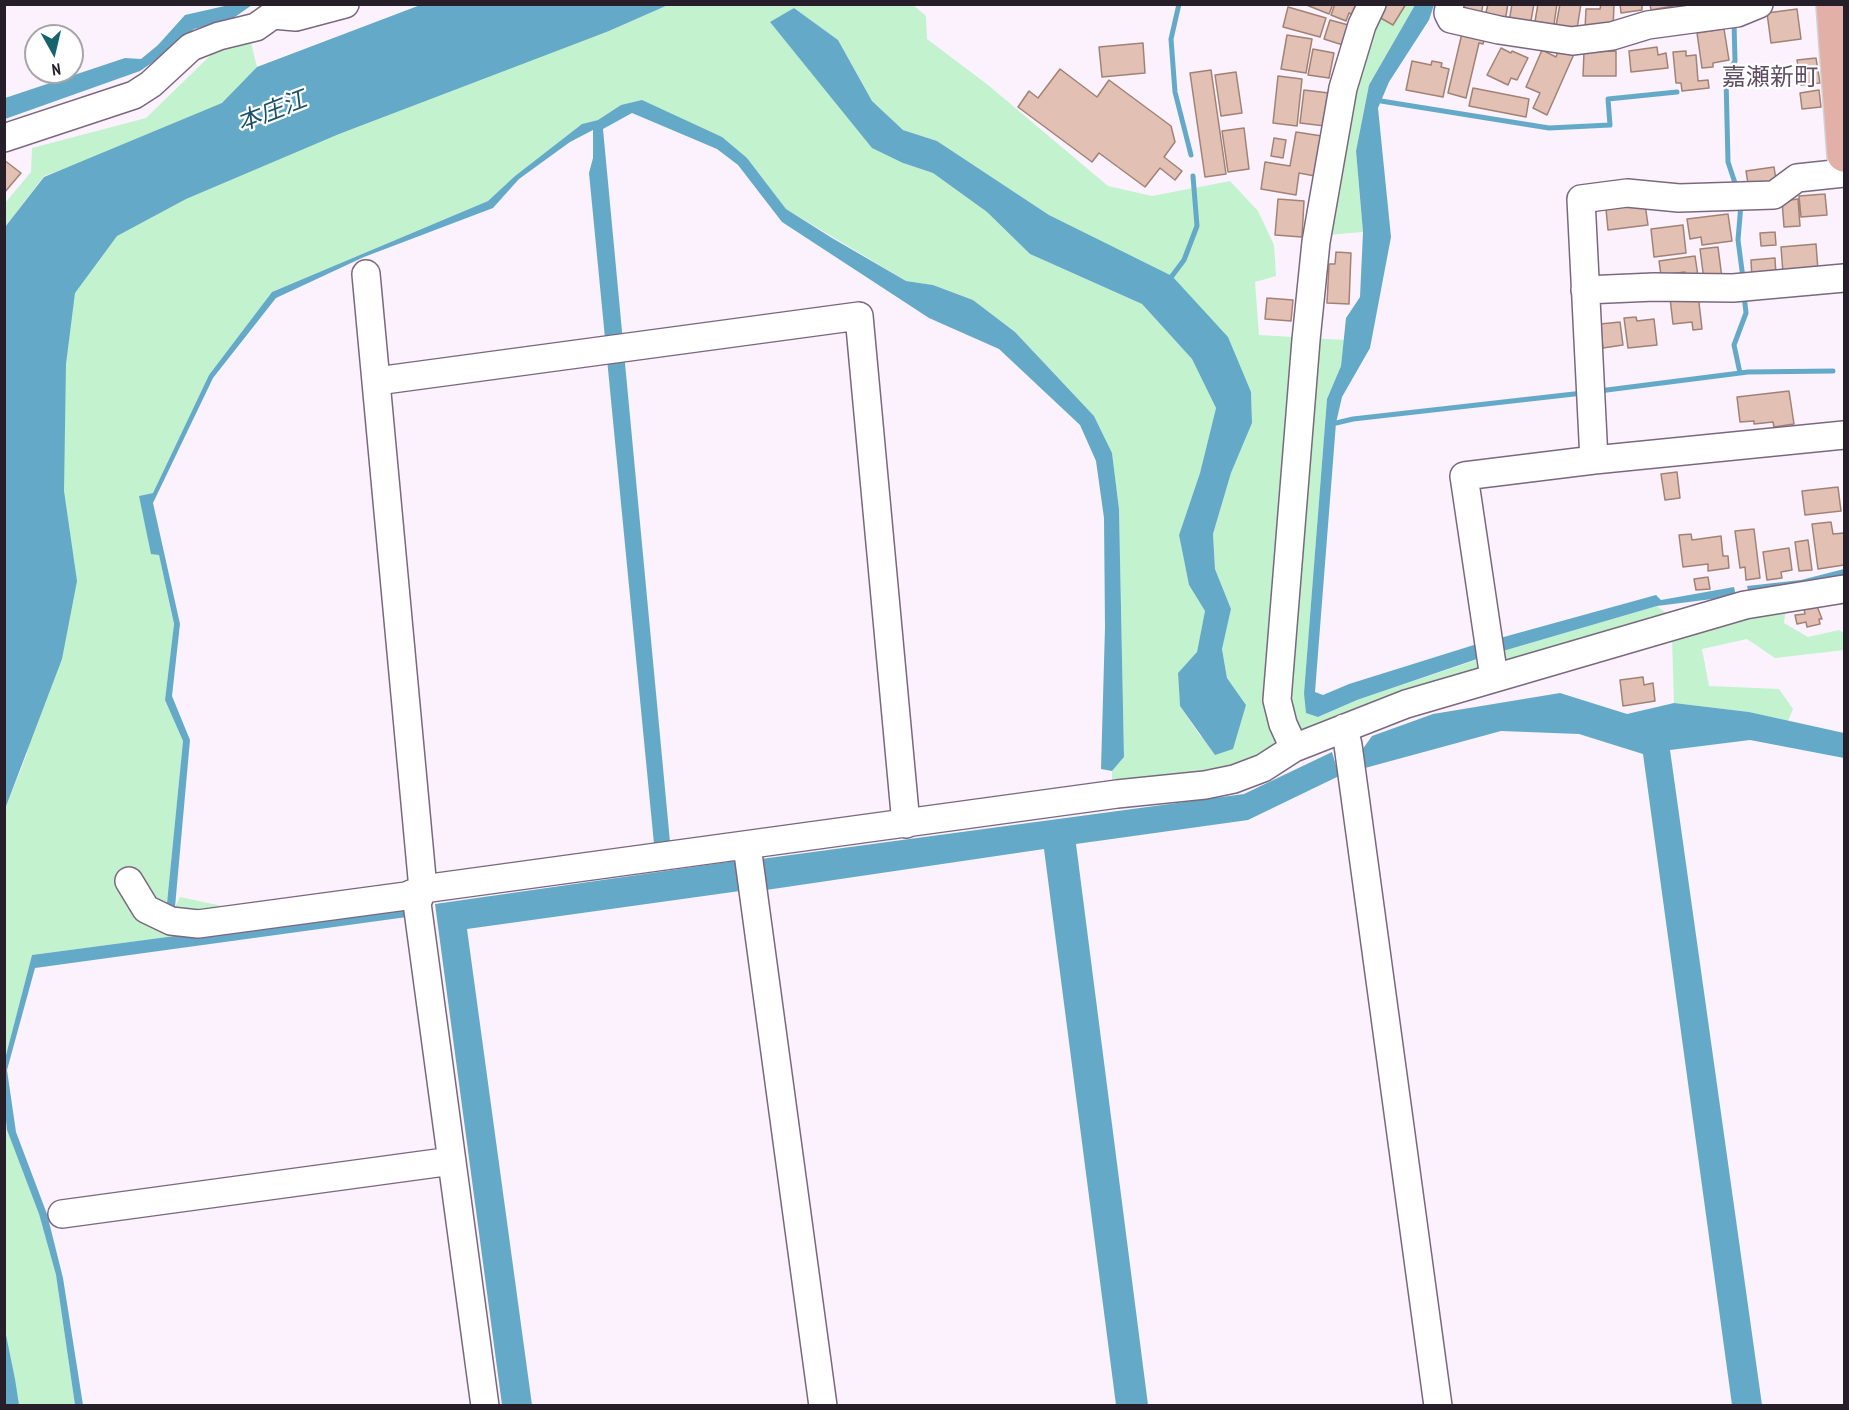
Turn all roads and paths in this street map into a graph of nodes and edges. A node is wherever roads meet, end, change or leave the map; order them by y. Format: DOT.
graph roads {
  1 [pos="345,4"];
  2 [pos="1372,4"];
  3 [pos="1450,4"];
  4 [pos="1759,4"];
  5 [pos="1833,4"];
  6 [pos="275,10"];
  7 [pos="1842,74"];
  8 [pos="4,138"];
  9 [pos="1845,155"];
  10 [pos="1845,173"];
  11 [pos="366,274"];
  12 [pos="1845,278"];
  13 [pos="1585,290"];
  14 [pos="377,381"];
  15 [pos="1845,435"];
  16 [pos="1594,460"];
  17 [pos="1845,589"];
  18 [pos="1494,678"];
  19 [pos="1344,728"];
  20 [pos="1294,748"];
  21 [pos="906,824"];
  22 [pos="747,846"];
  23 [pos="129,881"];
  24 [pos="423,889"];
  25 [pos="452,1161"];
  26 [pos="62,1214"];
  27 [pos="485,1406"];
  28 [pos="823,1406"];
  29 [pos="1438,1406"];
  1 -- 6 [label="street"];
  2 -- 20 [label="street"];
  3 -- 4 [label="street"];
  5 -- 7 [label="main road"];
  6 -- 8 [label="street"];
  7 -- 9 [label="main road"];
  10 -- 13 [label="street"];
  11 -- 14 [label="street"];
  12 -- 13 [label="street"];
  13 -- 16 [label="street"];
  14 -- 21 [label="street"];
  14 -- 24 [label="street"];
  15 -- 16 [label="street"];
  16 -- 18 [label="street"];
  17 -- 18 [label="street"];
  18 -- 19 [label="street"];
  19 -- 20 [label="street"];
  19 -- 29 [label="street"];
  20 -- 21 [label="street"];
  21 -- 22 [label="street"];
  22 -- 24 [label="street"];
  22 -- 28 [label="street"];
  23 -- 24 [label="street"];
  24 -- 25 [label="street"];
  25 -- 26 [label="street"];
  25 -- 27 [label="street"];
}
